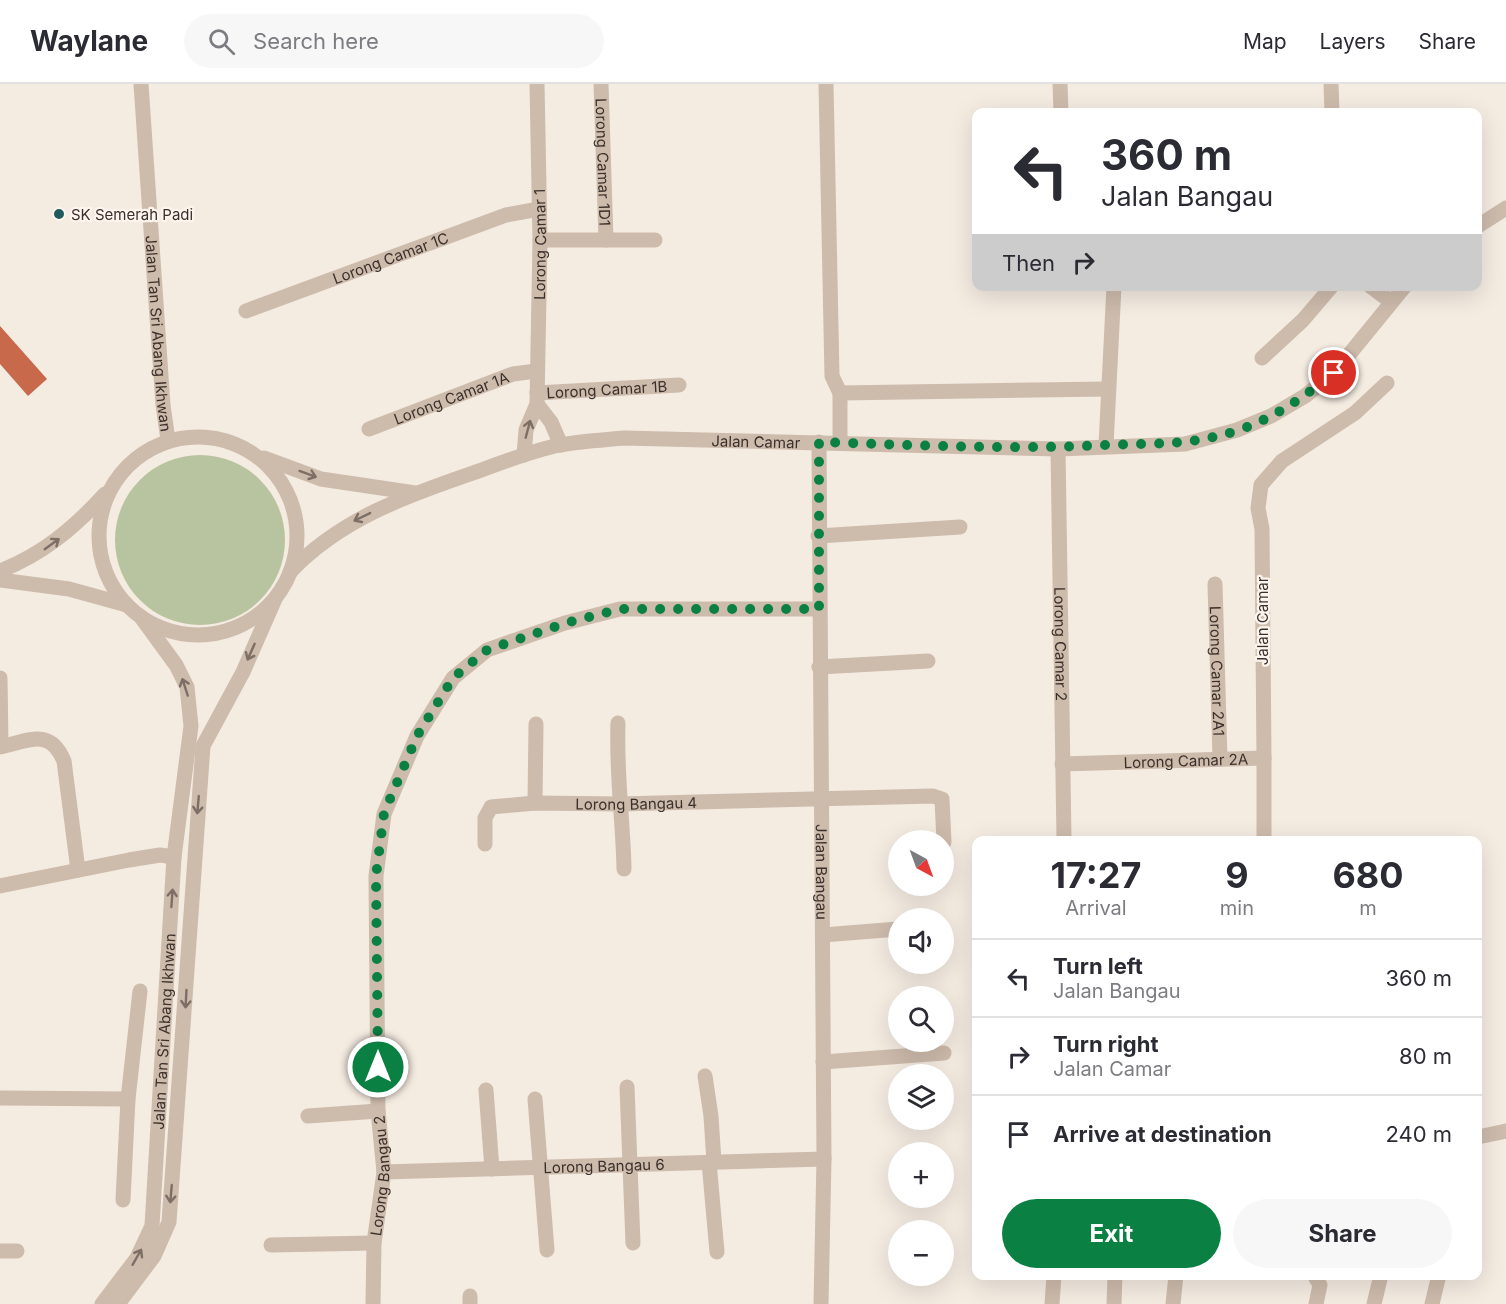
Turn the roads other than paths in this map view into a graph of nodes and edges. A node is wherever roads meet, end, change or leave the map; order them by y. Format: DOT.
graph roads {
  1 [pos="141,84"];
  2 [pos="537,84"];
  3 [pos="601,84"];
  4 [pos="826,84"];
  5 [pos="1060,84"];
  6 [pos="1331,84"];
  7 [pos="1061,108"];
  8 [pos="1332,108"];
  9 [pos="1506,208"];
  10 [pos="538,209"];
  11 [pos="1482,223"];
  12 [pos="540,240"];
  13 [pos="606,240"];
  14 [pos="655,240"];
  15 [pos="1114,291"];
  16 [pos="1328,291"];
  17 [pos="1377,291"];
  18 [pos="1400,291"];
  19 [pos="1390,301"];
  20 [pos="246,311"];
  21 [pos="1262,358"];
  22 [pos="536,370"];
  23 [pos="1387,383"];
  24 [pos="679,385"];
  25 [pos="1108,388"];
  26 [pos="840,393"];
  27 [pos="537,399"];
  28 [pos="369,429"];
  29 [pos="168,440"];
  30 [pos="819,442"];
  31 [pos="840,443"];
  32 [pos="561,445"];
  33 [pos="1106,445"];
  34 [pos="1058,449"];
  35 [pos="253,453"];
  36 [pos="524,455"];
  37 [pos="108,492"];
  38 [pos="415,493"];
  39 [pos="960,527"];
  40 [pos="818,536"];
  41 [pos="0,571"];
  42 [pos="290,572"];
  43 [pos="0,580"];
  44 [pos="1215,584"];
  45 [pos="274,599"];
  46 [pos="127,605"];
  47 [pos="819,609"];
  48 [pos="141,617"];
  49 [pos="928,661"];
  50 [pos="819,667"];
  51 [pos="0,678"];
  52 [pos="0,721"];
  53 [pos="618,723"];
  54 [pos="536,724"];
  55 [pos="196,746"];
  56 [pos="1,747"];
  57 [pos="1264,758"];
  58 [pos="1220,759"];
  59 [pos="1062,764"];
  60 [pos="820,799"];
  61 [pos="535,803"];
  62 [pos="620,804"];
  63 [pos="944,830"];
  64 [pos="1064,836"];
  65 [pos="1264,836"];
  66 [pos="485,844"];
  67 [pos="174,857"];
  68 [pos="78,870"];
  69 [pos="624,870"];
  70 [pos="0,886"];
  71 [pos="888,930"];
  72 [pos="823,934"];
  73 [pos="140,991"];
  74 [pos="944,1053"];
  75 [pos="823,1062"];
  76 [pos="705,1076"];
  77 [pos="627,1087"];
  78 [pos="486,1090"];
  79 [pos="0,1098"];
  80 [pos="128,1099"];
  81 [pos="535,1099"];
  82 [pos="378,1111"];
  83 [pos="308,1116"];
  84 [pos="1506,1131"];
  85 [pos="1482,1136"];
  86 [pos="824,1159"];
  87 [pos="712,1162"];
  88 [pos="630,1164"];
  89 [pos="541,1168"];
  90 [pos="492,1169"];
  91 [pos="384,1172"];
  92 [pos="123,1200"];
  93 [pos="374,1243"];
  94 [pos="633,1243"];
  95 [pos="271,1245"];
  96 [pos="547,1250"];
  97 [pos="0,1251"];
  98 [pos="17,1251"];
  99 [pos="717,1252"];
  100 [pos="1054,1280"];
  101 [pos="1115,1280"];
  102 [pos="1175,1280"];
  103 [pos="1317,1280"];
  104 [pos="1380,1280"];
  105 [pos="1438,1280"];
  106 [pos="102,1304"];
  107 [pos="118,1304"];
  108 [pos="373,1304"];
  109 [pos="821,1304"];
  110 [pos="1052,1304"];
  111 [pos="1114,1304"];
  112 [pos="1173,1304"];
  113 [pos="1316,1304"];
  114 [pos="1374,1304"];
  115 [pos="1432,1304"];
  1 -- 29 [label="street, Jalan Tan Sri Abang Ikhwan"];
  2 -- 10 [label="street, Lorong Camar 1"];
  3 -- 13 [label="street, Lorong Camar 1D1"];
  4 -- 26 [label="street"];
  5 -- 7 [label="street"];
  6 -- 8 [label="street"];
  9 -- 11 [label="street"];
  10 -- 12 [label="street, Lorong Camar 1"];
  10 -- 20 [label="street, Lorong Camar 1C"];
  12 -- 13 [label="street"];
  12 -- 22 [label="street, Lorong Camar 1"];
  13 -- 14 [label="street"];
  15 -- 25 [label="street"];
  16 -- 21 [label="street"];
  17 -- 19 [label="street"];
  18 -- 19 [label="street, Jalan Camar"];
  19 -- 33 [label="street, Jalan Camar"];
  22 -- 27 [label="street, Lorong Camar 1"];
  22 -- 28 [label="street, Lorong Camar 1A"];
  23 -- 57 [label="street, Jalan Camar"];
  24 -- 27 [label="street, Lorong Camar 1B"];
  25 -- 26 [label="street"];
  25 -- 33 [label="street"];
  26 -- 31 [label="street"];
  27 -- 32 [label="street"];
  36 -- 27 [label="street, Lorong Camar 1, one-way"];
  29 -- 35 [label="street"];
  29 -- 37 [label="street"];
  30 -- 31 [label="street, Jalan Camar"];
  30 -- 32 [label="street, Jalan Camar"];
  30 -- 40 [label="street, Jalan Bangau"];
  31 -- 34 [label="street, Jalan Camar"];
  32 -- 36 [label="street, Jalan Camar"];
  33 -- 34 [label="street, Jalan Camar"];
  34 -- 59 [label="street, Lorong Camar 2"];
  35 -- 38 [label="street, Jalan Camar, one-way"];
  35 -- 42 [label="street"];
  36 -- 38 [label="street, Jalan Camar"];
  41 -- 37 [label="street, one-way"];
  37 -- 46 [label="street"];
  38 -- 42 [label="street, Jalan Camar, one-way"];
  39 -- 40 [label="street"];
  40 -- 47 [label="street, Jalan Bangau"];
  42 -- 45 [label="street"];
  43 -- 46 [label="street"];
  44 -- 58 [label="street, Lorong Camar 2A1"];
  45 -- 48 [label="street"];
  45 -- 55 [label="street, one-way"];
  46 -- 48 [label="street"];
  47 -- 50 [label="street, Jalan Bangau"];
  47 -- 82 [label="street, Lorong Bangau 2"];
  55 -- 48 [label="street, one-way"];
  49 -- 50 [label="street"];
  50 -- 60 [label="street, Jalan Bangau"];
  51 -- 52 [label="street"];
  52 -- 56 [label="street"];
  53 -- 62 [label="street"];
  54 -- 61 [label="street"];
  55 -- 67 [label="street, Jalan Tan Sri Abang Ikhwan"];
  55 -- 107 [label="street, Jalan Tan Sri Abang Ikhwan, one-way"];
  56 -- 68 [label="street"];
  57 -- 58 [label="street, Lorong Camar 2A"];
  57 -- 65 [label="street, Lorong Camar 2A"];
  58 -- 59 [label="street, Lorong Camar 2A"];
  59 -- 64 [label="street, Lorong Camar 2"];
  60 -- 62 [label="street, Lorong Bangau 4"];
  60 -- 63 [label="street, Lorong Bangau 4"];
  60 -- 72 [label="street, Jalan Bangau"];
  61 -- 62 [label="street, Lorong Bangau 4"];
  61 -- 66 [label="street, Lorong Bangau 4"];
  62 -- 69 [label="street"];
  67 -- 68 [label="street"];
  106 -- 67 [label="street, Jalan Tan Sri Abang Ikhwan, one-way"];
  68 -- 70 [label="street"];
  71 -- 72 [label="street"];
  72 -- 75 [label="street, Jalan Bangau"];
  73 -- 80 [label="street"];
  74 -- 75 [label="street"];
  75 -- 86 [label="street, Jalan Bangau"];
  76 -- 87 [label="street"];
  77 -- 88 [label="street"];
  78 -- 90 [label="street"];
  79 -- 80 [label="street"];
  80 -- 92 [label="street"];
  81 -- 89 [label="street"];
  82 -- 83 [label="street"];
  82 -- 91 [label="street, Lorong Bangau 2"];
  84 -- 85 [label="street"];
  86 -- 87 [label="street, Lorong Bangau 6"];
  86 -- 109 [label="street, Jalan Bangau"];
  87 -- 88 [label="street, Lorong Bangau 6"];
  87 -- 99 [label="street"];
  88 -- 89 [label="street, Lorong Bangau 6"];
  88 -- 94 [label="street"];
  89 -- 90 [label="street, Lorong Bangau 6"];
  89 -- 96 [label="street"];
  90 -- 91 [label="street, Lorong Bangau 6"];
  91 -- 93 [label="street, Lorong Bangau 2"];
  93 -- 95 [label="street"];
  93 -- 108 [label="street, Lorong Bangau 2"];
  97 -- 98 [label="street"];
  100 -- 110 [label="street"];
  101 -- 111 [label="street"];
  102 -- 112 [label="street"];
  103 -- 113 [label="street"];
  104 -- 114 [label="street"];
  105 -- 115 [label="street"];
}
